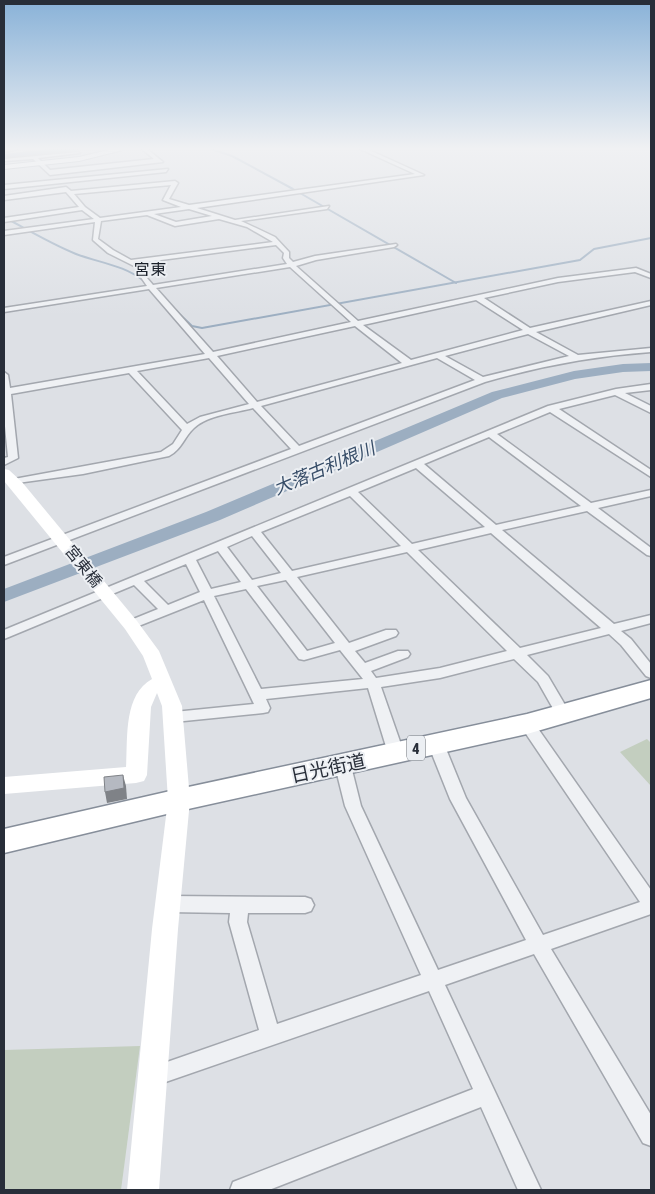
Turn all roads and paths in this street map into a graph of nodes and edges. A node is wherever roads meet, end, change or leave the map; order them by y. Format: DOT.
graph roads {
  1 [pos="80,205"];
  2 [pos="180,205"];
  3 [pos="204,205"];
  4 [pos="187,207"];
  5 [pos="83,208"];
  6 [pos="327,208"];
  7 [pos="149,214"];
  8 [pos="220,216"];
  9 [pos="4,220"];
  10 [pos="235,221"];
  11 [pos="98,222"];
  12 [pos="4,233"];
  13 [pos="278,243"];
  14 [pos="394,245"];
  15 [pos="131,262"];
  16 [pos="292,265"];
  17 [pos="651,276"];
  18 [pos="148,288"];
  19 [pos="477,297"];
  20 [pos="651,303"];
  21 [pos="4,310"];
  22 [pos="354,323"];
  23 [pos="278,331"];
  24 [pos="529,331"];
  25 [pos="287,334"];
  26 [pos="651,350"];
  27 [pos="211,355"];
  28 [pos="439,356"];
  29 [pos="576,356"];
  30 [pos="409,364"];
  31 [pos="130,370"];
  32 [pos="4,375"];
  33 [pos="482,380"];
  34 [pos="651,387"];
  35 [pos="5,392"];
  36 [pos="616,392"];
  37 [pos="255,405"];
  38 [pos="551,408"];
  39 [pos="651,410"];
  40 [pos="186,429"];
  41 [pos="490,433"];
  42 [pos="298,450"];
  43 [pos="4,462"];
  44 [pos="418,464"];
  45 [pos="651,474"];
  46 [pos="10,483"];
  47 [pos="351,491"];
  48 [pos="651,493"];
  49 [pos="589,507"];
  50 [pos="494,529"];
  51 [pos="255,532"];
  52 [pos="62,539"];
  53 [pos="220,546"];
  54 [pos="409,548"];
  55 [pos="651,552"];
  56 [pos="190,559"];
  57 [pos="4,561"];
  58 [pos="289,576"];
  59 [pos="137,581"];
  60 [pos="248,585"];
  61 [pos="106,594"];
  62 [pos="207,594"];
  63 [pos="167,611"];
  64 [pos="651,619"];
  65 [pos="131,625"];
  66 [pos="610,629"];
  67 [pos="391,633"];
  68 [pos="4,635"];
  69 [pos="345,647"];
  70 [pos="517,653"];
  71 [pos="403,654"];
  72 [pos="362,669"];
  73 [pos="651,673"];
  74 [pos="163,681"];
  75 [pos="373,683"];
  76 [pos="651,689"];
  77 [pos="255,695"];
  78 [pos="564,715"];
  79 [pos="174,717"];
  80 [pos="527,724"];
  81 [pos="436,744"];
  82 [pos="396,753"];
  83 [pos="343,766"];
  84 [pos="4,786"];
  85 [pos="179,800"];
  86 [pos="4,841"];
  87 [pos="168,904"];
  88 [pos="240,905"];
  89 [pos="305,905"];
  90 [pos="651,905"];
  91 [pos="538,944"];
  92 [pos="432,981"];
  93 [pos="271,1036"];
  94 [pos="154,1076"];
  95 [pos="486,1094"];
  96 [pos="651,1136"];
  97 [pos="143,1190"];
  98 [pos="241,1190"];
  99 [pos="530,1190"];
  1 -- 5 [label="street"];
  2 -- 4 [label="street"];
  3 -- 4 [label="street"];
  4 -- 7 [label="street"];
  4 -- 8 [label="street"];
  5 -- 9 [label="street"];
  5 -- 11 [label="street"];
  6 -- 10 [label="street"];
  7 -- 8 [label="street"];
  7 -- 11 [label="street"];
  8 -- 10 [label="street"];
  10 -- 13 [label="street"];
  11 -- 12 [label="street"];
  11 -- 15 [label="street"];
  13 -- 15 [label="street"];
  13 -- 16 [label="street"];
  14 -- 16 [label="street"];
  15 -- 18 [label="street"];
  16 -- 18 [label="street"];
  16 -- 22 [label="street"];
  17 -- 19 [label="street"];
  18 -- 21 [label="street"];
  18 -- 27 [label="street"];
  19 -- 22 [label="street"];
  19 -- 24 [label="street"];
  20 -- 24 [label="street"];
  22 -- 25 [label="street"];
  22 -- 30 [label="street"];
  23 -- 25 [label="street"];
  24 -- 28 [label="street"];
  24 -- 29 [label="street"];
  25 -- 27 [label="street"];
  26 -- 29 [label="street"];
  27 -- 31 [label="street"];
  27 -- 37 [label="street"];
  28 -- 30 [label="street"];
  28 -- 33 [label="street"];
  29 -- 33 [label="street"];
  30 -- 37 [label="street"];
  31 -- 35 [label="street"];
  31 -- 40 [label="street"];
  32 -- 35 [label="street"];
  33 -- 42 [label="street"];
  34 -- 36 [label="street"];
  35 -- 43 [label="street"];
  36 -- 38 [label="street"];
  36 -- 39 [label="street"];
  37 -- 40 [label="street"];
  37 -- 42 [label="street"];
  38 -- 41 [label="street"];
  38 -- 45 [label="street"];
  40 -- 46 [label="street"];
  41 -- 44 [label="street"];
  41 -- 49 [label="street"];
  42 -- 52 [label="street"];
  44 -- 47 [label="street"];
  44 -- 50 [label="street"];
  46 -- 52 [label="street, 宮東橋"];
  47 -- 51 [label="street"];
  47 -- 54 [label="street"];
  48 -- 49 [label="street"];
  49 -- 50 [label="street"];
  49 -- 55 [label="street"];
  50 -- 54 [label="street"];
  50 -- 66 [label="street"];
  51 -- 53 [label="street"];
  51 -- 58 [label="street"];
  52 -- 57 [label="street"];
  52 -- 61 [label="street, 宮東橋"];
  53 -- 56 [label="street"];
  53 -- 60 [label="street"];
  54 -- 58 [label="street"];
  54 -- 70 [label="street"];
  56 -- 59 [label="street"];
  56 -- 62 [label="street"];
  58 -- 60 [label="street"];
  58 -- 69 [label="street"];
  59 -- 61 [label="street"];
  59 -- 63 [label="street"];
  60 -- 62 [label="street"];
  60 -- 69 [label="street"];
  61 -- 65 [label="street, 宮東橋"];
  61 -- 68 [label="street"];
  62 -- 63 [label="street"];
  62 -- 77 [label="street"];
  63 -- 65 [label="street"];
  64 -- 66 [label="street"];
  65 -- 74 [label="street, 宮東橋"];
  66 -- 70 [label="street"];
  66 -- 73 [label="street"];
  67 -- 69 [label="street"];
  69 -- 72 [label="street"];
  70 -- 75 [label="street"];
  70 -- 78 [label="street"];
  71 -- 72 [label="street"];
  72 -- 75 [label="street"];
  74 -- 79 [label="street, 宮東橋"];
  74 -- 84 [label="street"];
  75 -- 77 [label="street"];
  75 -- 82 [label="street"];
  76 -- 78 [label="highway, 日光街道 / 4"];
  77 -- 79 [label="street"];
  78 -- 80 [label="highway, 日光街道 / 4"];
  79 -- 85 [label="street, 宮東橋"];
  80 -- 81 [label="highway, 日光街道 / 4"];
  80 -- 90 [label="street"];
  81 -- 82 [label="highway, 日光街道 / 4"];
  81 -- 91 [label="street"];
  82 -- 83 [label="highway, 日光街道 / 4"];
  83 -- 85 [label="highway, 日光街道 / 4"];
  83 -- 92 [label="street"];
  85 -- 86 [label="highway, 日光街道 / 4"];
  85 -- 87 [label="street, 宮東橋"];
  87 -- 88 [label="street"];
  87 -- 94 [label="street, 宮東橋"];
  88 -- 89 [label="street"];
  88 -- 93 [label="street"];
  90 -- 91 [label="street"];
  91 -- 92 [label="street"];
  91 -- 96 [label="street"];
  92 -- 93 [label="street"];
  92 -- 95 [label="street"];
  93 -- 94 [label="street"];
  94 -- 97 [label="street, 宮東橋"];
  95 -- 98 [label="street"];
  95 -- 99 [label="street"];
}
